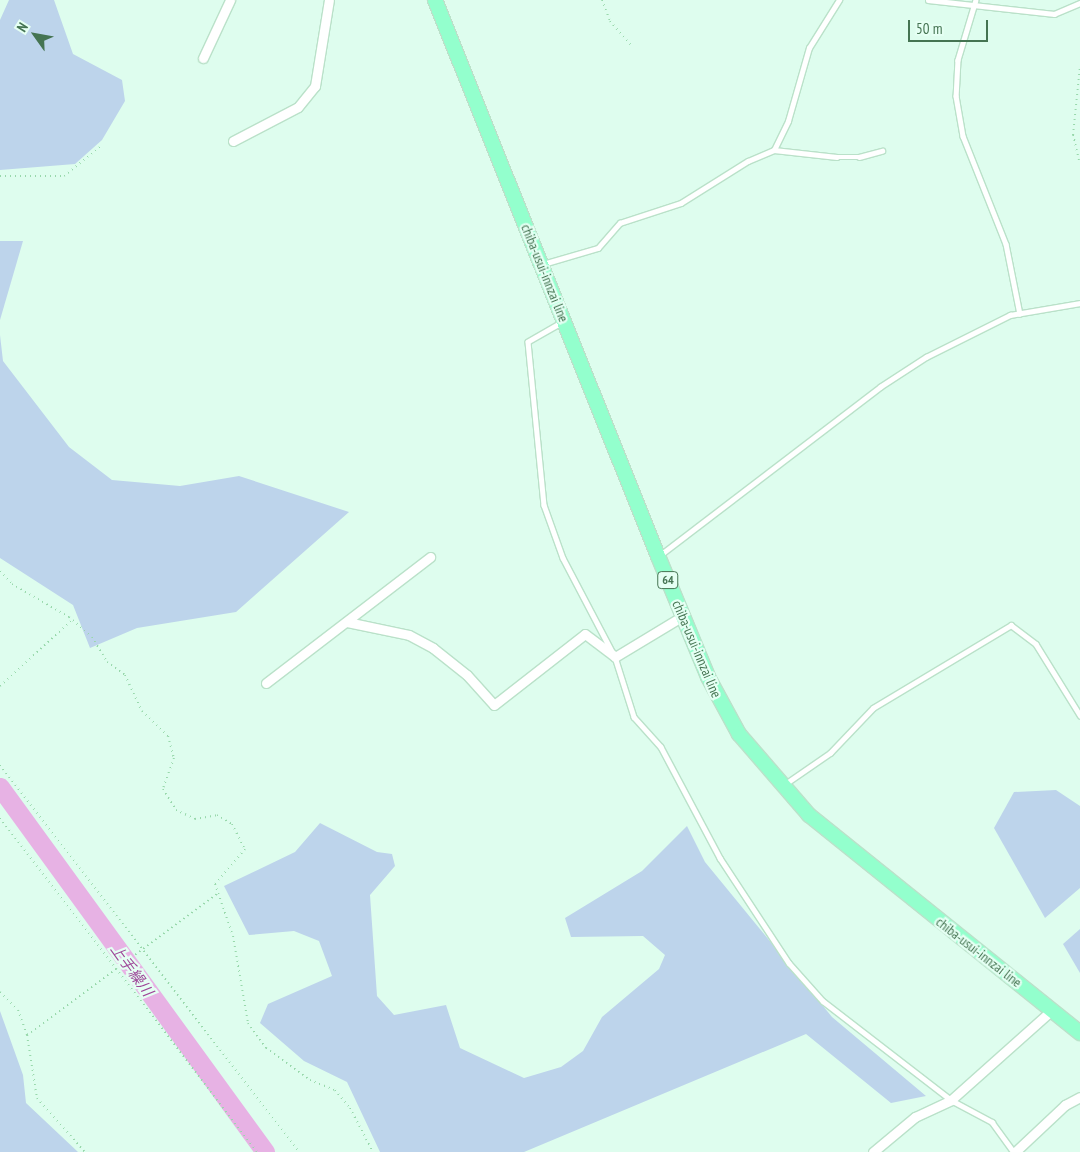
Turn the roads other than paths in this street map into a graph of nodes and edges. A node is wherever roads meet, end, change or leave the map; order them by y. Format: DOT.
graph roads {
  1 [pos="230,0"];
  2 [pos="329,0"];
  3 [pos="435,0"];
  4 [pos="839,0"];
  5 [pos="928,0"];
  6 [pos="976,0"];
  7 [pos="1080,3"];
  8 [pos="974,6"];
  9 [pos="203,58"];
  10 [pos="234,141"];
  11 [pos="774,150"];
  12 [pos="882,151"];
  13 [pos="542,265"];
  14 [pos="1080,303"];
  15 [pos="1020,314"];
  16 [pos="564,321"];
  17 [pos="430,556"];
  18 [pos="658,556"];
  19 [pos="683,616"];
  20 [pos="348,622"];
  21 [pos="615,657"];
  22 [pos="266,683"];
  23 [pos="1080,715"];
  24 [pos="782,787"];
  25 [pos="1052,1010"];
  26 [pos="1080,1033"];
  27 [pos="1080,1097"];
  28 [pos="951,1100"];
  29 [pos="873,1152"];
  30 [pos="1014,1152"];
  1 -- 9 [label="street"];
  2 -- 10 [label="street"];
  3 -- 13 [label="main road, chiba-usui-innzai line / 64"];
  4 -- 11 [label="lane"];
  5 -- 8 [label="lane"];
  6 -- 8 [label="lane"];
  7 -- 8 [label="lane"];
  8 -- 15 [label="lane"];
  11 -- 12 [label="lane"];
  11 -- 13 [label="lane"];
  13 -- 16 [label="main road, chiba-usui-innzai line / 64"];
  14 -- 15 [label="lane"];
  15 -- 18 [label="lane"];
  16 -- 18 [label="main road, chiba-usui-innzai line / 64"];
  16 -- 21 [label="lane"];
  17 -- 20 [label="street"];
  18 -- 19 [label="main road, chiba-usui-innzai line / 64"];
  19 -- 21 [label="street"];
  19 -- 24 [label="main road, chiba-usui-innzai line / 64"];
  20 -- 21 [label="street"];
  20 -- 22 [label="street"];
  21 -- 28 [label="lane"];
  23 -- 24 [label="lane"];
  24 -- 25 [label="main road, chiba-usui-innzai line / 64"];
  25 -- 26 [label="main road, chiba-usui-innzai line / 64"];
  25 -- 28 [label="street"];
  27 -- 30 [label="street"];
  28 -- 29 [label="street"];
  28 -- 30 [label="lane"];
}
